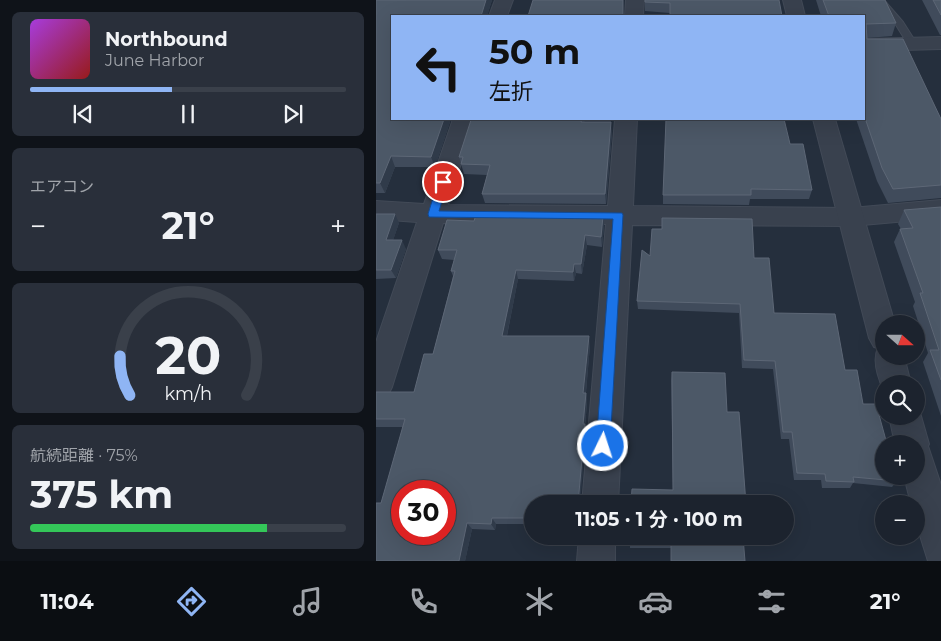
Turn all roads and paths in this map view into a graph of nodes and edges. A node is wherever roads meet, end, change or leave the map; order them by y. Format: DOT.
graph roads {
  1 [pos="504,0"];
  2 [pos="635,0"];
  3 [pos="792,0"];
  4 [pos="879,0"];
  5 [pos="498,15"];
  6 [pos="634,15"];
  7 [pos="796,15"];
  8 [pos="941,43"];
  9 [pos="912,44"];
  10 [pos="865,45"];
  11 [pos="464,120"];
  12 [pos="626,120"];
  13 [pos="824,120"];
  14 [pos="941,209"];
  15 [pos="376,210"];
  16 [pos="433,214"];
  17 [pos="618,215"];
  18 [pos="851,217"];
  19 [pos="878,315"];
  20 [pos="376,387"];
  21 [pos="923,485"];
  22 [pos="601,495"];
  23 [pos="597,545"];
  24 [pos="941,549"];
  25 [pos="596,561"];
  1 -- 5 [label="street"];
  2 -- 6 [label="street"];
  3 -- 7 [label="street"];
  4 -- 9 [label="lane"];
  8 -- 9 [label="street"];
  9 -- 10 [label="street"];
  11 -- 16 [label="street"];
  12 -- 17 [label="street"];
  13 -- 18 [label="street"];
  14 -- 18 [label="street"];
  15 -- 16 [label="street"];
  16 -- 17 [label="street"];
  16 -- 20 [label="street"];
  17 -- 18 [label="street"];
  17 -- 22 [label="street"];
  18 -- 19 [label="street"];
  21 -- 24 [label="street"];
  23 -- 25 [label="street"];
}
